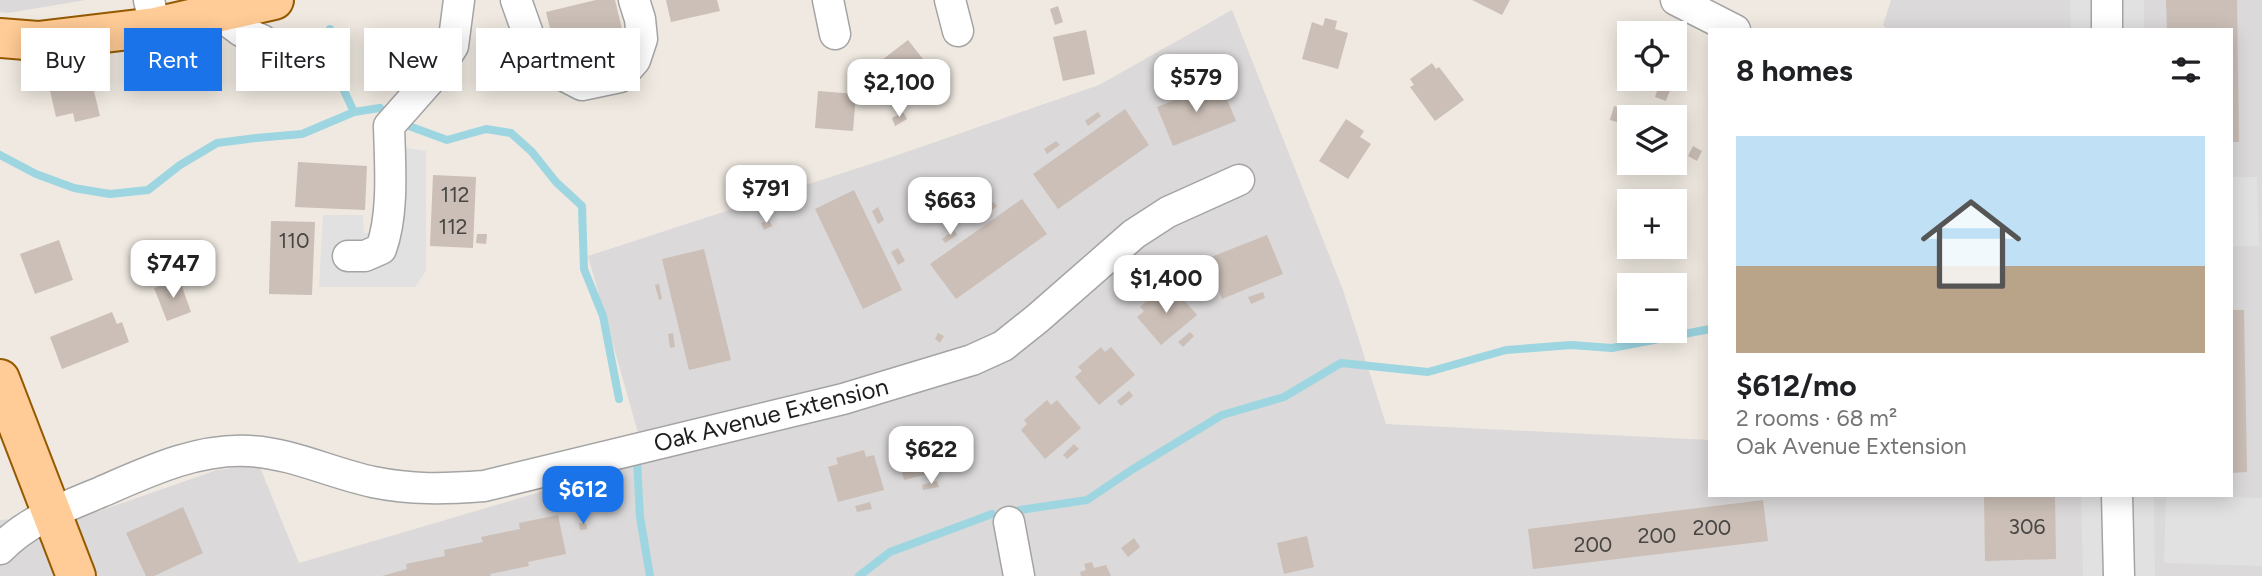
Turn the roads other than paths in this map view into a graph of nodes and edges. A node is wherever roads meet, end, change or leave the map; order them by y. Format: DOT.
graph roads {
  1 [pos="274,0"];
  2 [pos="459,0"];
  3 [pos="516,0"];
  4 [pos="634,0"];
  5 [pos="828,0"];
  6 [pos="950,0"];
  7 [pos="1676,0"];
  8 [pos="2107,0"];
  9 [pos="152,13"];
  10 [pos="217,13"];
  11 [pos="91,28"];
  12 [pos="237,28"];
  13 [pos="1731,28"];
  14 [pos="2108,28"];
  15 [pos="958,31"];
  16 [pos="835,34"];
  17 [pos="0,38"];
  18 [pos="21,40"];
  19 [pos="21,50"];
  20 [pos="0,62"];
  21 [pos="1240,180"];
  22 [pos="348,256"];
  23 [pos="0,379"];
  24 [pos="2117,497"];
  25 [pos="52,513"];
  26 [pos="1009,522"];
  27 [pos="0,549"];
  28 [pos="76,576"];
  29 [pos="1019,576"];
  30 [pos="2119,576"];
  1 -- 10 [label="main road"];
  2 -- 22 [label="street"];
  3 -- 4 [label="street"];
  5 -- 16 [label="street"];
  6 -- 15 [label="street"];
  7 -- 13 [label="street"];
  8 -- 14 [label="street"];
  9 -- 10 [label="main road"];
  9 -- 11 [label="main road"];
  10 -- 12 [label="street"];
  17 -- 18 [label="main road"];
  19 -- 20 [label="main road"];
  21 -- 25 [label="street, Oak Avenue Extension"];
  23 -- 25 [label="main road"];
  24 -- 30 [label="street"];
  25 -- 27 [label="street, Oak Avenue Extension"];
  25 -- 28 [label="main road"];
  26 -- 29 [label="street"];
}
